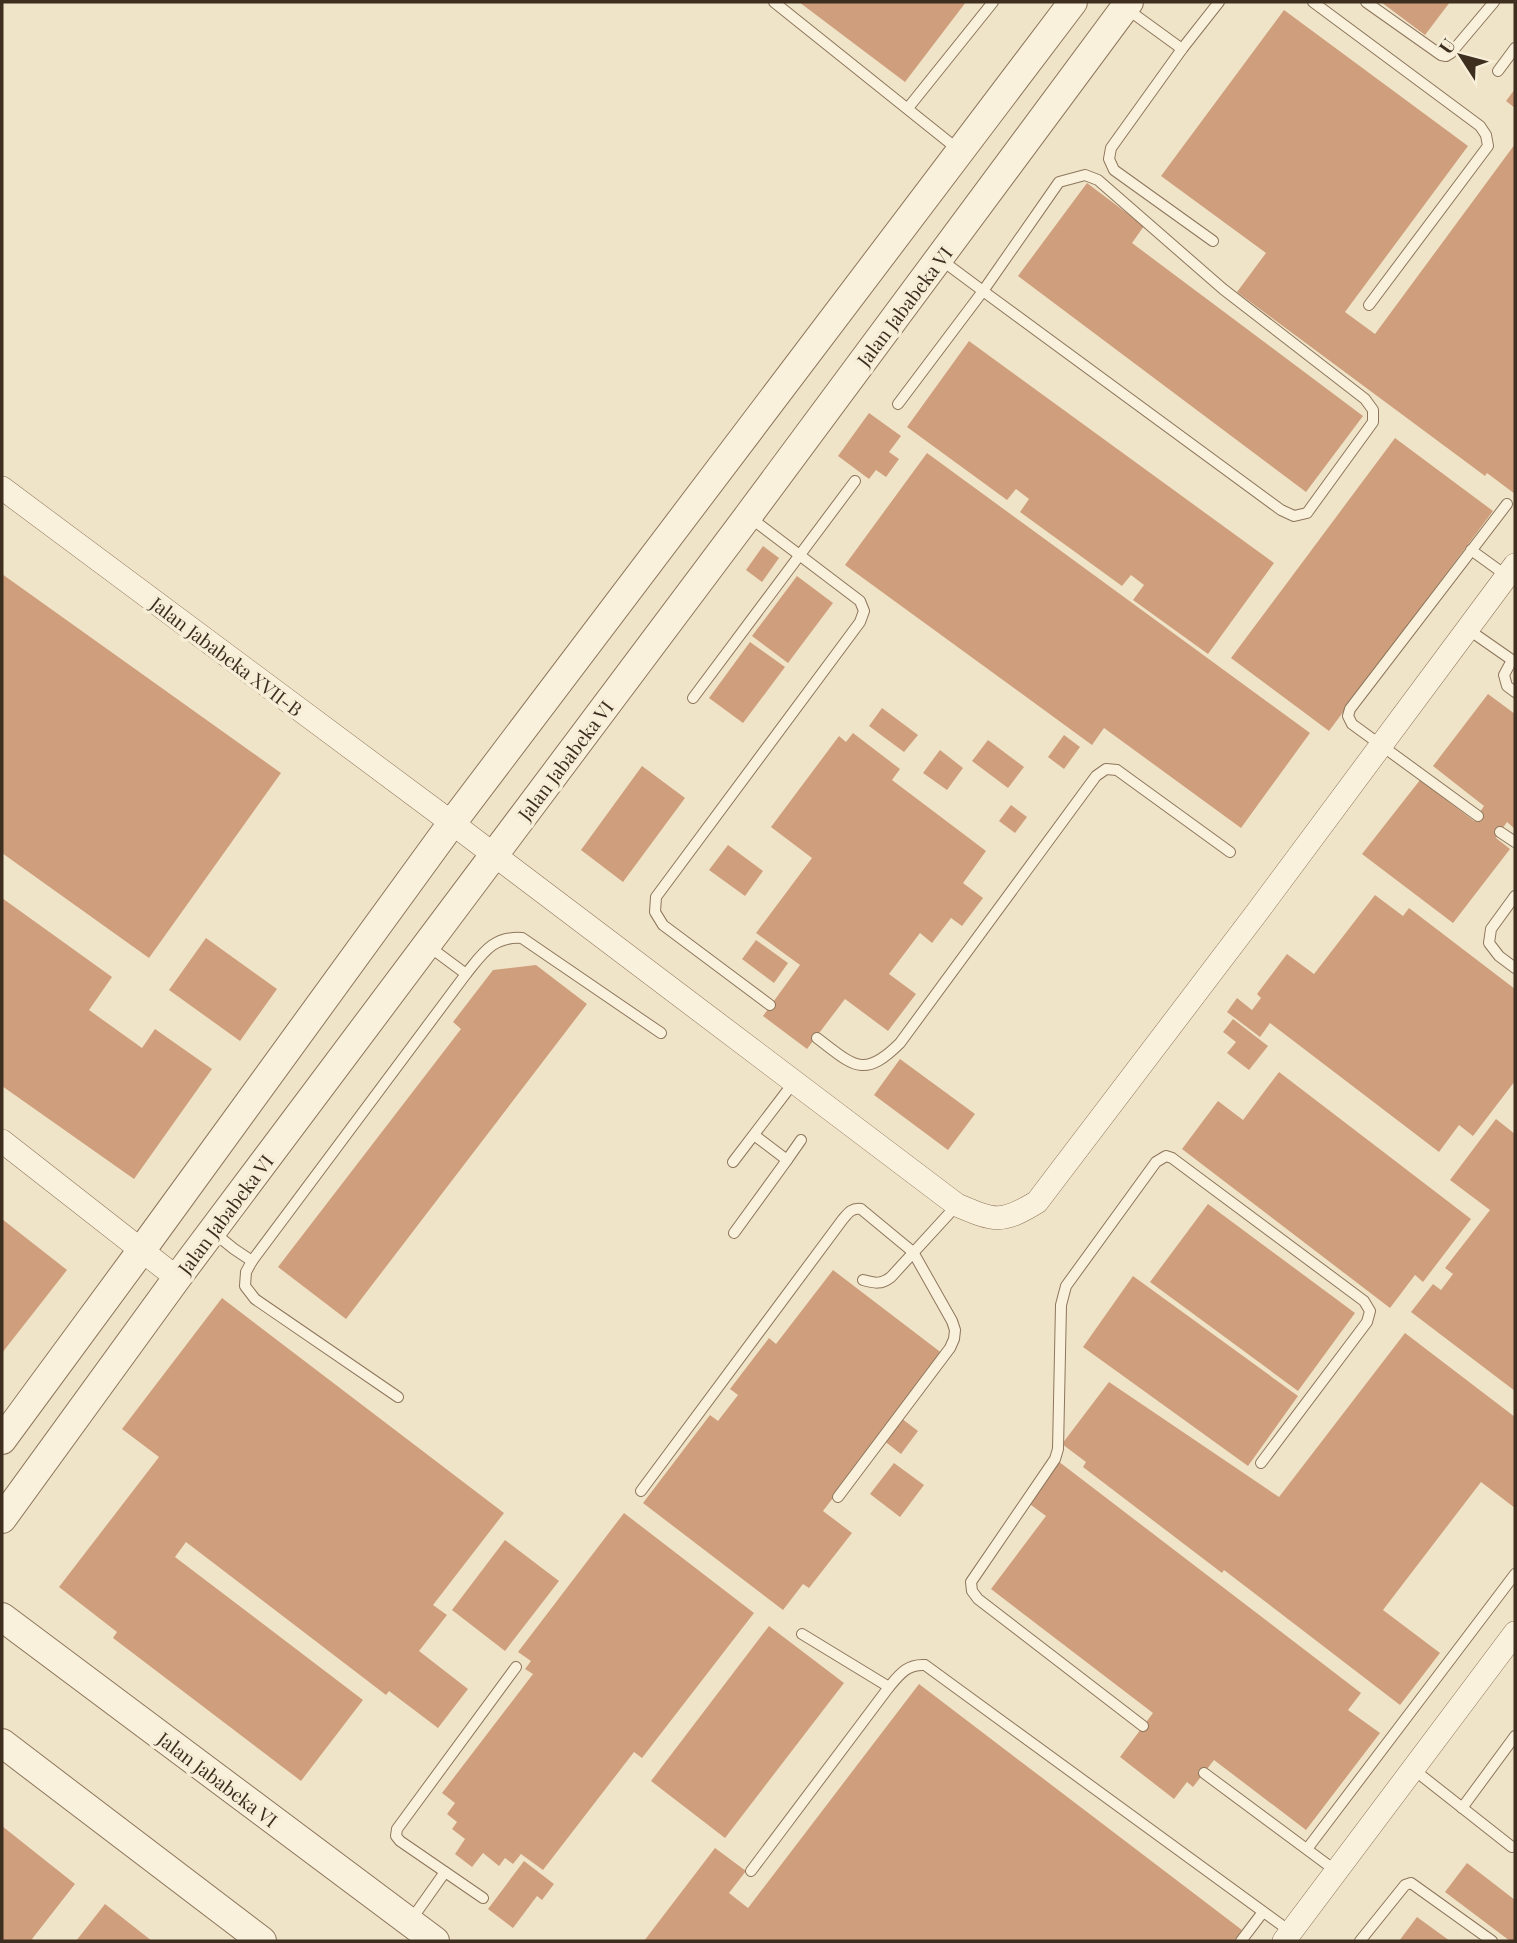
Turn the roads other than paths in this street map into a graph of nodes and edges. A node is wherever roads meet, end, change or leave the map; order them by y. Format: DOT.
graph roads {
  1 [pos="774,2"];
  2 [pos="993,2"];
  3 [pos="1073,2"];
  4 [pos="1219,2"];
  5 [pos="1313,2"];
  6 [pos="1366,2"];
  7 [pos="1494,2"];
  8 [pos="1127,4"];
  9 [pos="1182,48"];
  10 [pos="1515,48"];
  11 [pos="1498,71"];
  12 [pos="908,108"];
  13 [pos="961,151"];
  14 [pos="1213,242"];
  15 [pos="939,258"];
  16 [pos="984,291"];
  17 [pos="1369,305"];
  18 [pos="898,404"];
  19 [pos="855,481"];
  20 [pos="2,488"];
  21 [pos="1507,504"];
  22 [pos="748,516"];
  23 [pos="1471,550"];
  24 [pos="800,554"];
  25 [pos="1511,571"];
  26 [pos="1469,630"];
  27 [pos="1513,658"];
  28 [pos="1515,692"];
  29 [pos="693,698"];
  30 [pos="1380,745"];
  31 [pos="1478,816"];
  32 [pos="452,823"];
  33 [pos="1500,832"];
  34 [pos="1515,842"];
  35 [pos="1230,852"];
  36 [pos="494,856"];
  37 [pos="1515,896"];
  38 [pos="427,945"];
  39 [pos="1515,968"];
  40 [pos="466,974"];
  41 [pos="770,1005"];
  42 [pos="660,1033"];
  43 [pos="817,1038"];
  44 [pos="794,1082"];
  45 [pos="754,1135"];
  46 [pos="802,1140"];
  47 [pos="2,1141"];
  48 [pos="787,1160"];
  49 [pos="733,1162"];
  50 [pos="957,1205"];
  51 [pos="213,1232"];
  52 [pos="734,1233"];
  53 [pos="141,1251"];
  54 [pos="913,1252"];
  55 [pos="252,1261"];
  56 [pos="177,1278"];
  57 [pos="863,1280"];
  58 [pos="398,1397"];
  59 [pos="2,1440"];
  60 [pos="1261,1464"];
  61 [pos="641,1491"];
  62 [pos="838,1497"];
  63 [pos="2,1519"];
  64 [pos="1515,1574"];
  65 [pos="2,1617"];
  66 [pos="1515,1633"];
  67 [pos="802,1634"];
  68 [pos="516,1667"];
  69 [pos="889,1687"];
  70 [pos="1143,1726"];
  71 [pos="1515,1736"];
  72 [pos="2,1743"];
  73 [pos="1413,1769"];
  74 [pos="1204,1773"];
  75 [pos="1462,1808"];
  76 [pos="1512,1847"];
  77 [pos="1307,1849"];
  78 [pos="751,1871"];
  79 [pos="1336,1871"];
  80 [pos="445,1872"];
  81 [pos="482,1898"];
  82 [pos="1264,1912"];
  83 [pos="410,1922"];
  84 [pos="1287,1936"];
  85 [pos="255,1939"];
  86 [pos="435,1941"];
  87 [pos="1241,1941"];
  88 [pos="1360,1941"];
  89 [pos="1492,1941"];
  1 -- 12 [label="lane"];
  2 -- 12 [label="lane"];
  3 -- 13 [label="street"];
  4 -- 9 [label="lane"];
  5 -- 17 [label="lane"];
  6 -- 7 [label="lane"];
  8 -- 9 [label="lane"];
  8 -- 15 [label="street, Jalan Jababeka VI"];
  9 -- 14 [label="lane"];
  10 -- 11 [label="lane"];
  12 -- 13 [label="lane"];
  13 -- 32 [label="street"];
  15 -- 16 [label="lane"];
  15 -- 22 [label="street, Jalan Jababeka VI"];
  16 -- 16 [label="lane"];
  16 -- 18 [label="lane"];
  19 -- 24 [label="lane"];
  20 -- 32 [label="street, Jalan Jababeka XVII-B"];
  21 -- 23 [label="lane"];
  22 -- 24 [label="lane"];
  22 -- 36 [label="street, Jalan Jababeka VI"];
  23 -- 25 [label="lane"];
  23 -- 30 [label="lane"];
  24 -- 29 [label="lane"];
  24 -- 41 [label="lane"];
  25 -- 26 [label="street, Jalan Jababeka XVII-B"];
  26 -- 27 [label="lane"];
  26 -- 30 [label="street, Jalan Jababeka XVII-B"];
  27 -- 28 [label="lane"];
  30 -- 31 [label="lane"];
  30 -- 50 [label="street, Jalan Jababeka XVII-B"];
  32 -- 36 [label="street, Jalan Jababeka XVII-B"];
  32 -- 53 [label="street"];
  33 -- 34 [label="lane"];
  35 -- 43 [label="lane"];
  36 -- 38 [label="street, Jalan Jababeka VI"];
  36 -- 44 [label="street, Jalan Jababeka XVII-B"];
  37 -- 39 [label="lane"];
  38 -- 40 [label="lane"];
  38 -- 51 [label="street, Jalan Jababeka VI"];
  40 -- 42 [label="lane"];
  40 -- 55 [label="lane"];
  44 -- 45 [label="lane"];
  44 -- 50 [label="street, Jalan Jababeka XVII-B"];
  45 -- 48 [label="lane"];
  45 -- 49 [label="lane"];
  46 -- 48 [label="lane"];
  47 -- 53 [label="street"];
  48 -- 52 [label="lane"];
  50 -- 54 [label="lane"];
  51 -- 55 [label="lane"];
  51 -- 56 [label="street, Jalan Jababeka VI"];
  53 -- 56 [label="street"];
  53 -- 59 [label="street"];
  54 -- 57 [label="lane"];
  54 -- 61 [label="lane"];
  54 -- 62 [label="lane"];
  55 -- 58 [label="lane"];
  56 -- 63 [label="street, Jalan Jababeka VI"];
  60 -- 70 [label="lane"];
  64 -- 77 [label="lane"];
  65 -- 83 [label="street, Jalan Jababeka VI"];
  66 -- 73 [label="street"];
  67 -- 69 [label="lane"];
  68 -- 80 [label="lane"];
  69 -- 78 [label="lane"];
  69 -- 82 [label="lane"];
  71 -- 75 [label="lane"];
  72 -- 85 [label="street"];
  73 -- 75 [label="lane"];
  73 -- 79 [label="street"];
  74 -- 77 [label="lane"];
  75 -- 76 [label="lane"];
  77 -- 79 [label="lane"];
  79 -- 84 [label="street"];
  80 -- 81 [label="lane"];
  80 -- 83 [label="lane"];
  82 -- 84 [label="lane"];
  82 -- 87 [label="lane"];
  83 -- 86 [label="street, Jalan Jababeka VI"];
  88 -- 89 [label="lane"];
}
